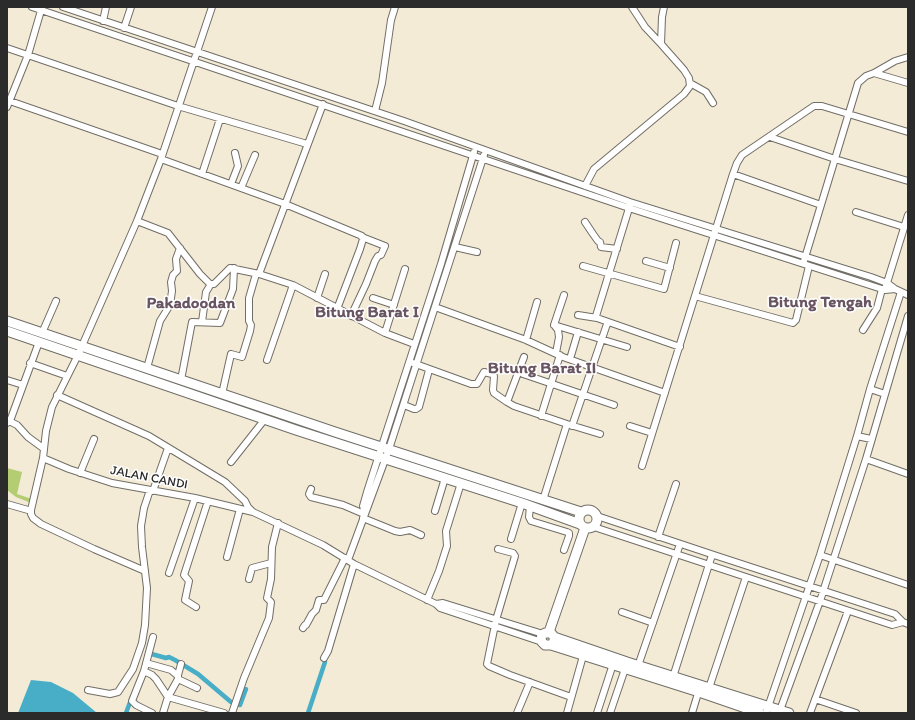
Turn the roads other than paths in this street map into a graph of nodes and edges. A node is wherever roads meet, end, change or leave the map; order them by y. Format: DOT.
graph roads {
  1 [pos="32,7"];
  2 [pos="63,7"];
  3 [pos="106,7"];
  4 [pos="131,7"];
  5 [pos="212,7"];
  6 [pos="395,7"];
  7 [pos="632,7"];
  8 [pos="664,7"];
  9 [pos="42,9"];
  10 [pos="102,21"];
  11 [pos="126,28"];
  12 [pos="124,38"];
  13 [pos="661,44"];
  14 [pos="7,48"];
  15 [pos="197,52"];
  16 [pos="28,55"];
  17 [pos="908,57"];
  18 [pos="194,62"];
  19 [pos="874,73"];
  20 [pos="908,82"];
  21 [pos="690,83"];
  22 [pos="8,100"];
  23 [pos="713,103"];
  24 [pos="322,104"];
  25 [pos="178,106"];
  26 [pos="7,107"];
  27 [pos="375,111"];
  28 [pos="849,114"];
  29 [pos="220,119"];
  30 [pos="908,132"];
  31 [pos="770,137"];
  32 [pos="307,144"];
  33 [pos="476,147"];
  34 [pos="485,150"];
  35 [pos="234,153"];
  36 [pos="255,155"];
  37 [pos="162,156"];
  38 [pos="473,156"];
  39 [pos="483,159"];
  40 [pos="835,159"];
  41 [pos="202,174"];
  42 [pos="733,174"];
  43 [pos="908,181"];
  44 [pos="231,184"];
  45 [pos="585,186"];
  46 [pos="241,188"];
  47 [pos="285,204"];
  48 [pos="630,205"];
  49 [pos="821,205"];
  50 [pos="856,212"];
  51 [pos="457,213"];
  52 [pos="464,215"];
  53 [pos="908,215"];
  54 [pos="137,221"];
  55 [pos="585,222"];
  56 [pos="904,227"];
  57 [pos="715,233"];
  58 [pos="362,237"];
  59 [pos="676,243"];
  60 [pos="454,247"];
  61 [pos="180,248"];
  62 [pos="617,249"];
  63 [pos="477,252"];
  64 [pos="805,257"];
  65 [pos="646,261"];
  66 [pos="441,264"];
  67 [pos="806,265"];
  68 [pos="583,266"];
  69 [pos="448,267"];
  70 [pos="234,268"];
  71 [pos="670,268"];
  72 [pos="405,269"];
  73 [pos="610,273"];
  74 [pos="257,274"];
  75 [pos="324,274"];
  76 [pos="887,283"];
  77 [pos="211,284"];
  78 [pos="293,285"];
  79 [pos="884,289"];
  80 [pos="895,289"];
  81 [pos="901,292"];
  82 [pos="908,294"];
  83 [pos="564,295"];
  84 [pos="695,296"];
  85 [pos="317,298"];
  86 [pos="373,298"];
  87 [pos="56,302"];
  88 [pos="538,302"];
  89 [pos="394,305"];
  90 [pos="435,307"];
  91 [pos="337,309"];
  92 [pos="578,315"];
  93 [pos="351,316"];
  94 [pos="908,316"];
  95 [pos="596,318"];
  96 [pos="7,321"];
  97 [pos="202,322"];
  98 [pos="607,324"];
  99 [pos="554,325"];
  100 [pos="863,330"];
  101 [pos="7,331"];
  102 [pos="578,332"];
  103 [pos="385,333"];
  104 [pos="40,337"];
  105 [pos="602,339"];
  106 [pos="526,340"];
  107 [pos="414,344"];
  108 [pos="627,347"];
  109 [pos="680,347"];
  110 [pos="80,351"];
  111 [pos="558,354"];
  112 [pos="524,357"];
  113 [pos="267,360"];
  114 [pos="570,360"];
  115 [pos="409,362"];
  116 [pos="30,363"];
  117 [pos="416,365"];
  118 [pos="591,366"];
  119 [pos="147,368"];
  120 [pos="429,370"];
  121 [pos="523,374"];
  122 [pos="67,376"];
  123 [pos="7,380"];
  124 [pos="180,380"];
  125 [pos="550,384"];
  126 [pos="23,385"];
  127 [pos="870,389"];
  128 [pos="665,393"];
  129 [pos="222,394"];
  130 [pos="885,394"];
  131 [pos="57,395"];
  132 [pos="582,395"];
  133 [pos="507,402"];
  134 [pos="404,405"];
  135 [pos="614,405"];
  136 [pos="541,416"];
  137 [pos="265,419"];
  138 [pos="8,421"];
  139 [pos="569,425"];
  140 [pos="630,426"];
  141 [pos="652,433"];
  142 [pos="600,434"];
  143 [pos="857,436"];
  144 [pos="94,439"];
  145 [pos="872,440"];
  146 [pos="43,448"];
  147 [pos="168,448"];
  148 [pos="385,448"];
  149 [pos="43,458"];
  150 [pos="382,458"];
  151 [pos="866,459"];
  152 [pos="231,462"];
  153 [pos="642,466"];
  154 [pos="80,473"];
  155 [pos="908,474"];
  156 [pos="474,477"];
  157 [pos="445,478"];
  158 [pos="461,483"];
  159 [pos="676,484"];
  160 [pos="472,486"];
  161 [pos="311,488"];
  162 [pos="152,490"];
  163 [pos="195,498"];
  164 [pos="543,500"];
  165 [pos="208,501"];
  166 [pos="7,504"];
  167 [pos="526,504"];
  168 [pos="31,510"];
  169 [pos="240,510"];
  170 [pos="435,511"];
  171 [pos="253,512"];
  172 [pos="581,512"];
  173 [pos="364,515"];
  174 [pos="598,516"];
  175 [pos="278,523"];
  176 [pos="586,526"];
  177 [pos="421,535"];
  178 [pos="658,537"];
  179 [pos="511,539"];
  180 [pos="680,544"];
  181 [pos="498,549"];
  182 [pos="564,550"];
  183 [pos="676,554"];
  184 [pos="712,555"];
  185 [pos="820,555"];
  186 [pos="227,557"];
  187 [pos="346,559"];
  188 [pos="833,560"];
  189 [pos="271,563"];
  190 [pos="354,564"];
  191 [pos="709,565"];
  192 [pos="145,571"];
  193 [pos="169,573"];
  194 [pos="746,577"];
  195 [pos="249,579"];
  196 [pos="908,585"];
  197 [pos="809,586"];
  198 [pos="824,590"];
  199 [pos="805,597"];
  200 [pos="427,600"];
  201 [pos="820,601"];
  202 [pos="196,607"];
  203 [pos="848,611"];
  204 [pos="622,612"];
  205 [pos="496,623"];
  206 [pos="653,623"];
  207 [pos="905,623"];
  208 [pos="303,628"];
  209 [pos="153,637"];
  210 [pos="548,638"];
  211 [pos="583,656"];
  212 [pos="324,658"];
  213 [pos="614,662"];
  214 [pos="146,663"];
  215 [pos="181,664"];
  216 [pos="626,666"];
  217 [pos="638,666"];
  218 [pos="144,671"];
  219 [pos="178,677"];
  220 [pos="673,677"];
  221 [pos="530,682"];
  222 [pos="197,688"];
  223 [pos="88,690"];
  224 [pos="704,690"];
  225 [pos="168,697"];
  226 [pos="572,697"];
  227 [pos="815,699"];
  228 [pos="234,707"];
  229 [pos="767,710"];
  230 [pos="782,712"];
  231 [pos="152,713"];
  232 [pos="163,713"];
  233 [pos="224,713"];
  234 [pos="517,713"];
  235 [pos="567,713"];
  236 [pos="597,713"];
  237 [pos="610,713"];
  238 [pos="692,713"];
  239 [pos="760,713"];
  240 [pos="810,713"];
  241 [pos="856,713"];
  1 -- 9 [label="street"];
  2 -- 10 [label="street"];
  3 -- 10 [label="street"];
  4 -- 11 [label="street"];
  5 -- 15 [label="street"];
  6 -- 27 [label="street"];
  7 -- 13 [label="street"];
  8 -- 13 [label="street"];
  9 -- 12 [label="street"];
  9 -- 16 [label="street"];
  10 -- 11 [label="street"];
  11 -- 12 [label="street"];
  11 -- 15 [label="street"];
  12 -- 18 [label="street"];
  13 -- 21 [label="street"];
  14 -- 16 [label="street"];
  15 -- 18 [label="street"];
  15 -- 27 [label="street"];
  16 -- 22 [label="street"];
  16 -- 25 [label="street"];
  17 -- 19 [label="street"];
  18 -- 24 [label="street"];
  18 -- 25 [label="street"];
  19 -- 20 [label="street"];
  19 -- 28 [label="street"];
  21 -- 23 [label="street"];
  21 -- 45 [label="street"];
  22 -- 26 [label="street"];
  22 -- 37 [label="street"];
  24 -- 32 [label="street"];
  24 -- 38 [label="street"];
  25 -- 29 [label="street"];
  25 -- 37 [label="street"];
  27 -- 33 [label="street"];
  28 -- 30 [label="street"];
  28 -- 31 [label="street"];
  28 -- 40 [label="street"];
  29 -- 32 [label="street"];
  29 -- 41 [label="street"];
  31 -- 40 [label="street"];
  31 -- 42 [label="street"];
  32 -- 47 [label="street"];
  33 -- 34 [label="street"];
  33 -- 38 [label="street"];
  34 -- 39 [label="street"];
  34 -- 45 [label="street"];
  35 -- 44 [label="street"];
  36 -- 46 [label="street"];
  37 -- 41 [label="street"];
  37 -- 54 [label="street"];
  38 -- 39 [label="street"];
  38 -- 51 [label="street"];
  39 -- 48 [label="street"];
  39 -- 52 [label="street"];
  40 -- 43 [label="street"];
  40 -- 49 [label="street"];
  41 -- 44 [label="street"];
  42 -- 49 [label="street"];
  42 -- 57 [label="street"];
  44 -- 46 [label="street"];
  45 -- 48 [label="street"];
  46 -- 47 [label="street"];
  47 -- 58 [label="street"];
  47 -- 74 [label="street"];
  48 -- 57 [label="street"];
  48 -- 62 [label="street"];
  49 -- 64 [label="street"];
  50 -- 56 [label="street"];
  51 -- 52 [label="street"];
  51 -- 66 [label="street"];
  52 -- 60 [label="street"];
  53 -- 56 [label="street"];
  54 -- 61 [label="street"];
  54 -- 110 [label="street"];
  55 -- 62 [label="street"];
  56 -- 76 [label="street"];
  57 -- 64 [label="street"];
  57 -- 67 [label="street"];
  57 -- 84 [label="street"];
  58 -- 91 [label="street"];
  58 -- 93 [label="street"];
  59 -- 71 [label="street"];
  60 -- 63 [label="street"];
  60 -- 69 [label="street"];
  61 -- 77 [label="street"];
  61 -- 119 [label="street"];
  62 -- 73 [label="street"];
  64 -- 67 [label="street"];
  64 -- 76 [label="street"];
  65 -- 71 [label="street"];
  66 -- 69 [label="street"];
  66 -- 107 [label="street"];
  67 -- 79 [label="street"];
  67 -- 84 [label="street"];
  68 -- 73 [label="street"];
  69 -- 90 [label="street"];
  70 -- 74 [label="street"];
  70 -- 77 [label="street"];
  70 -- 97 [label="street"];
  71 -- 73 [label="street"];
  72 -- 89 [label="street"];
  73 -- 95 [label="street"];
  74 -- 78 [label="street"];
  74 -- 129 [label="street"];
  75 -- 85 [label="street"];
  76 -- 79 [label="street"];
  76 -- 80 [label="street"];
  77 -- 97 [label="street"];
  78 -- 85 [label="street"];
  78 -- 113 [label="street"];
  79 -- 80 [label="street"];
  79 -- 100 [label="street"];
  80 -- 81 [label="street"];
  81 -- 82 [label="street"];
  81 -- 127 [label="street"];
  83 -- 99 [label="street"];
  84 -- 109 [label="street"];
  85 -- 91 [label="street"];
  86 -- 89 [label="street"];
  87 -- 104 [label="street"];
  88 -- 106 [label="street"];
  89 -- 103 [label="street"];
  90 -- 106 [label="street"];
  90 -- 117 [label="street"];
  91 -- 93 [label="street"];
  92 -- 95 [label="street"];
  93 -- 103 [label="street"];
  94 -- 130 [label="street"];
  95 -- 109 [label="street"];
  96 -- 104 [label="highway"];
  97 -- 124 [label="street"];
  98 -- 105 [label="street"];
  99 -- 102 [label="street"];
  99 -- 111 [label="street"];
  101 -- 104 [label="highway"];
  102 -- 105 [label="street"];
  102 -- 114 [label="street"];
  103 -- 107 [label="street"];
  104 -- 110 [label="highway"];
  104 -- 116 [label="street"];
  105 -- 108 [label="street"];
  105 -- 118 [label="street"];
  106 -- 111 [label="street"];
  107 -- 115 [label="street"];
  109 -- 128 [label="street"];
  110 -- 119 [label="highway"];
  110 -- 122 [label="street"];
  110 -- 137 [label="highway"];
  111 -- 114 [label="street"];
  111 -- 125 [label="street"];
  112 -- 133 [label="street"];
  114 -- 118 [label="street"];
  115 -- 117 [label="street"];
  115 -- 148 [label="street"];
  116 -- 122 [label="street"];
  116 -- 126 [label="street"];
  117 -- 120 [label="street"];
  117 -- 134 [label="street"];
  118 -- 128 [label="street"];
  118 -- 132 [label="street"];
  119 -- 124 [label="highway"];
  120 -- 133 [label="street"];
  120 -- 134 [label="street"];
  121 -- 125 [label="street"];
  122 -- 131 [label="street"];
  123 -- 126 [label="street"];
  124 -- 129 [label="highway"];
  125 -- 132 [label="street"];
  125 -- 136 [label="street"];
  126 -- 138 [label="street"];
  127 -- 130 [label="street"];
  127 -- 143 [label="street"];
  128 -- 141 [label="street"];
  129 -- 148 [label="highway"];
  130 -- 145 [label="street"];
  131 -- 146 [label="street"];
  131 -- 147 [label="street"];
  132 -- 135 [label="street"];
  132 -- 139 [label="street"];
  133 -- 136 [label="street"];
  134 -- 148 [label="street"];
  136 -- 139 [label="street"];
  137 -- 150 [label="highway"];
  137 -- 152 [label="street"];
  138 -- 146 [label="street"];
  139 -- 142 [label="street"];
  139 -- 164 [label="street"];
  140 -- 141 [label="street"];
  141 -- 153 [label="street"];
  143 -- 145 [label="street"];
  143 -- 185 [label="street"];
  144 -- 154 [label="street"];
  145 -- 151 [label="street"];
  146 -- 149 [label="street"];
  147 -- 162 [label="street"];
  147 -- 171 [label="street"];
  148 -- 150 [label="street"];
  148 -- 156 [label="highway"];
  149 -- 154 [label="street, JALAN CANDI"];
  149 -- 168 [label="street"];
  150 -- 157 [label="highway"];
  150 -- 173 [label="street"];
  151 -- 155 [label="street"];
  151 -- 188 [label="street"];
  154 -- 162 [label="street, JALAN CANDI"];
  156 -- 160 [label="highway"];
  156 -- 164 [label="highway"];
  157 -- 158 [label="highway"];
  157 -- 170 [label="street"];
  158 -- 160 [label="highway"];
  158 -- 200 [label="street"];
  159 -- 178 [label="street"];
  160 -- 167 [label="highway"];
  161 -- 173 [label="street"];
  162 -- 163 [label="street, JALAN CANDI"];
  162 -- 192 [label="street"];
  163 -- 165 [label="street, JALAN CANDI"];
  163 -- 193 [label="street"];
  164 -- 172 [label="highway"];
  165 -- 169 [label="street, JALAN CANDI"];
  165 -- 202 [label="street"];
  166 -- 168 [label="street"];
  167 -- 176 [label="highway"];
  167 -- 179 [label="street"];
  167 -- 182 [label="street"];
  168 -- 192 [label="street"];
  169 -- 171 [label="street, JALAN CANDI"];
  169 -- 186 [label="street"];
  171 -- 175 [label="street"];
  172 -- 174 [label="highway"];
  172 -- 176 [label="highway"];
  173 -- 177 [label="street"];
  173 -- 187 [label="street"];
  174 -- 176 [label="highway"];
  174 -- 178 [label="street"];
  175 -- 187 [label="street"];
  175 -- 189 [label="street"];
  176 -- 183 [label="street"];
  176 -- 210 [label="highway"];
  178 -- 180 [label="street"];
  180 -- 183 [label="street"];
  180 -- 184 [label="street"];
  181 -- 205 [label="street"];
  183 -- 191 [label="street"];
  183 -- 206 [label="street"];
  184 -- 191 [label="street"];
  184 -- 197 [label="street"];
  185 -- 188 [label="street"];
  185 -- 197 [label="street"];
  187 -- 190 [label="street"];
  187 -- 208 [label="street"];
  188 -- 196 [label="street"];
  188 -- 198 [label="street"];
  189 -- 195 [label="street"];
  189 -- 228 [label="street"];
  190 -- 200 [label="street"];
  190 -- 212 [label="street"];
  191 -- 194 [label="street"];
  191 -- 220 [label="street"];
  192 -- 223 [label="street"];
  194 -- 199 [label="street"];
  194 -- 224 [label="street"];
  197 -- 198 [label="street"];
  197 -- 199 [label="street"];
  198 -- 201 [label="street"];
  198 -- 207 [label="street"];
  199 -- 201 [label="street"];
  199 -- 229 [label="street"];
  200 -- 205 [label="street"];
  201 -- 203 [label="street"];
  201 -- 230 [label="street"];
  203 -- 207 [label="street"];
  203 -- 227 [label="street"];
  204 -- 206 [label="street"];
  205 -- 210 [label="street"];
  205 -- 221 [label="street"];
  206 -- 217 [label="street"];
  209 -- 214 [label="street"];
  210 -- 211 [label="highway"];
  210 -- 213 [label="highway"];
  211 -- 213 [label="highway"];
  211 -- 226 [label="street"];
  213 -- 216 [label="highway"];
  213 -- 236 [label="street"];
  214 -- 218 [label="street"];
  214 -- 219 [label="street"];
  215 -- 219 [label="street"];
  216 -- 217 [label="highway"];
  216 -- 224 [label="highway"];
  216 -- 237 [label="street"];
  217 -- 220 [label="highway"];
  218 -- 225 [label="street"];
  218 -- 231 [label="street"];
  219 -- 222 [label="street"];
  219 -- 225 [label="street"];
  220 -- 224 [label="highway"];
  221 -- 226 [label="street"];
  221 -- 234 [label="street"];
  224 -- 229 [label="highway"];
  224 -- 238 [label="street"];
  224 -- 239 [label="highway"];
  225 -- 232 [label="street"];
  225 -- 233 [label="street"];
  226 -- 235 [label="street"];
  227 -- 240 [label="street"];
  227 -- 241 [label="street"];
  229 -- 230 [label="highway"];
}
